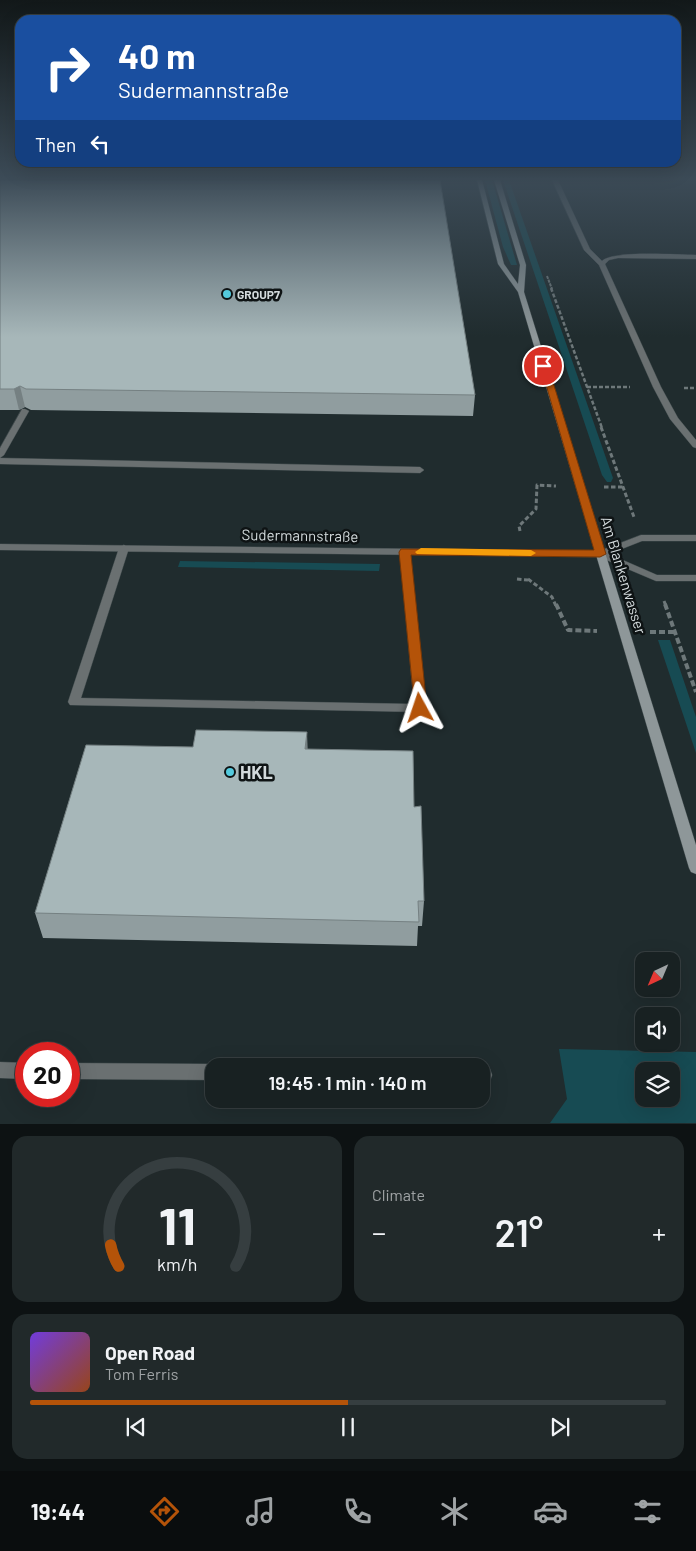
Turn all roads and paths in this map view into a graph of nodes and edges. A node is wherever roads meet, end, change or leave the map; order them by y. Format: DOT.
graph roads {
  1 [pos="493,232"];
  2 [pos="513,232"];
  3 [pos="579,232"];
  4 [pos="696,257"];
  5 [pos="602,264"];
  6 [pos="546,274"];
  7 [pos="520,292"];
  8 [pos="586,387"];
  9 [pos="614,387"];
  10 [pos="25,412"];
  11 [pos="696,445"];
  12 [pos="0,455"];
  13 [pos="0,461"];
  14 [pos="420,470"];
  15 [pos="519,526"];
  16 [pos="641,538"];
  17 [pos="696,538"];
  18 [pos="0,547"];
  19 [pos="124,548"];
  20 [pos="405,552"];
  21 [pos="525,553"];
  22 [pos="600,554"];
  23 [pos="656,578"];
  24 [pos="696,578"];
  25 [pos="568,630"];
  26 [pos="696,692"];
  27 [pos="696,868"];
  28 [pos="0,1070"];
  29 [pos="15,1071"];
  30 [pos="80,1071"];
  31 [pos="205,1072"];
  1 -- 7 [label="street, Am Blankenwasser"];
  2 -- 7 [label="street, Am Blankenwasser"];
  3 -- 5 [label="street"];
  4 -- 5 [label="street"];
  5 -- 11 [label="street"];
  6 -- 8 [label="path"];
  7 -- 22 [label="street, Am Blankenwasser"];
  8 -- 9 [label="path"];
  8 -- 16 [label="path"];
  10 -- 12 [label="street"];
  13 -- 14 [label="street"];
  15 -- 21 [label="path"];
  16 -- 17 [label="street"];
  16 -- 22 [label="street"];
  18 -- 19 [label="street, Sudermannstraße"];
  19 -- 20 [label="street, Sudermannstraße"];
  19 -- 20 [label="street"];
  20 -- 21 [label="street, Sudermannstraße"];
  21 -- 22 [label="street, Sudermannstraße"];
  21 -- 25 [label="path"];
  22 -- 23 [label="street"];
  22 -- 27 [label="street, Am Blankenwasser"];
  23 -- 24 [label="street"];
  23 -- 26 [label="path"];
  28 -- 29 [label="street"];
  30 -- 31 [label="street"];
}
